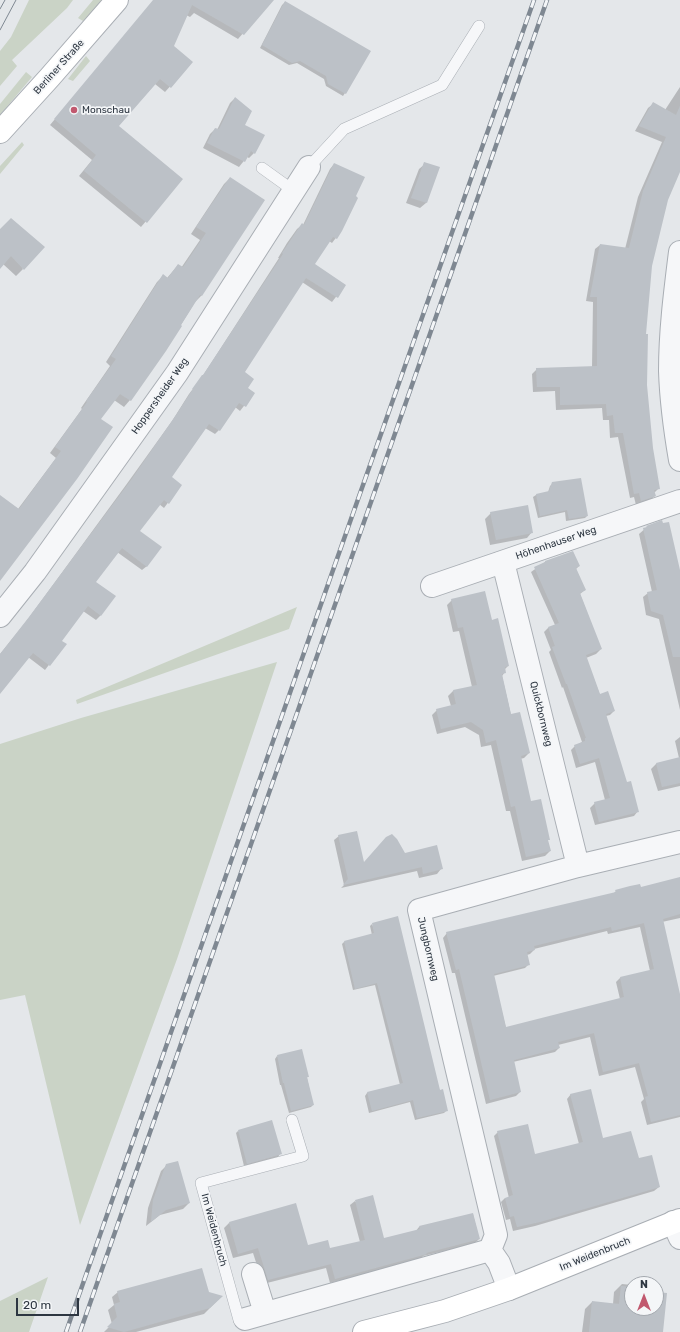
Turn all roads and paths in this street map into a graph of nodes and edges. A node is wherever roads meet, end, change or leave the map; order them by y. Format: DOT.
graph roads {
  1 [pos="118,0"];
  2 [pos="479,26"];
  3 [pos="0,132"];
  4 [pos="309,167"];
  5 [pos="262,168"];
  6 [pos="294,191"];
  7 [pos="680,252"];
  8 [pos="680,460"];
  9 [pos="680,501"];
  10 [pos="503,562"];
  11 [pos="432,586"];
  12 [pos="0,616"];
  13 [pos="680,842"];
  14 [pos="578,866"];
  15 [pos="292,1120"];
  16 [pos="678,1227"];
  17 [pos="490,1250"];
  18 [pos="253,1274"];
  19 [pos="509,1289"];
  20 [pos="255,1316"];
  21 [pos="364,1332"];
  1 -- 3 [label="street, Berliner Straße"];
  2 -- 4 [label="lane"];
  4 -- 6 [label="street, Hoppersheider Weg"];
  5 -- 6 [label="lane"];
  6 -- 12 [label="street, Hoppersheider Weg"];
  7 -- 8 [label="street"];
  9 -- 10 [label="street, Höhenhauser Weg"];
  10 -- 11 [label="street, Höhenhauser Weg"];
  10 -- 14 [label="street, Quickbornweg"];
  13 -- 14 [label="street, Jungbornweg"];
  14 -- 17 [label="street, Jungbornweg"];
  15 -- 20 [label="lane, Im Weidenbruch"];
  16 -- 19 [label="street, Im Weidenbruch"];
  17 -- 19 [label="street"];
  17 -- 20 [label="street"];
  18 -- 20 [label="street"];
  19 -- 21 [label="street, Im Weidenbruch"];
}
